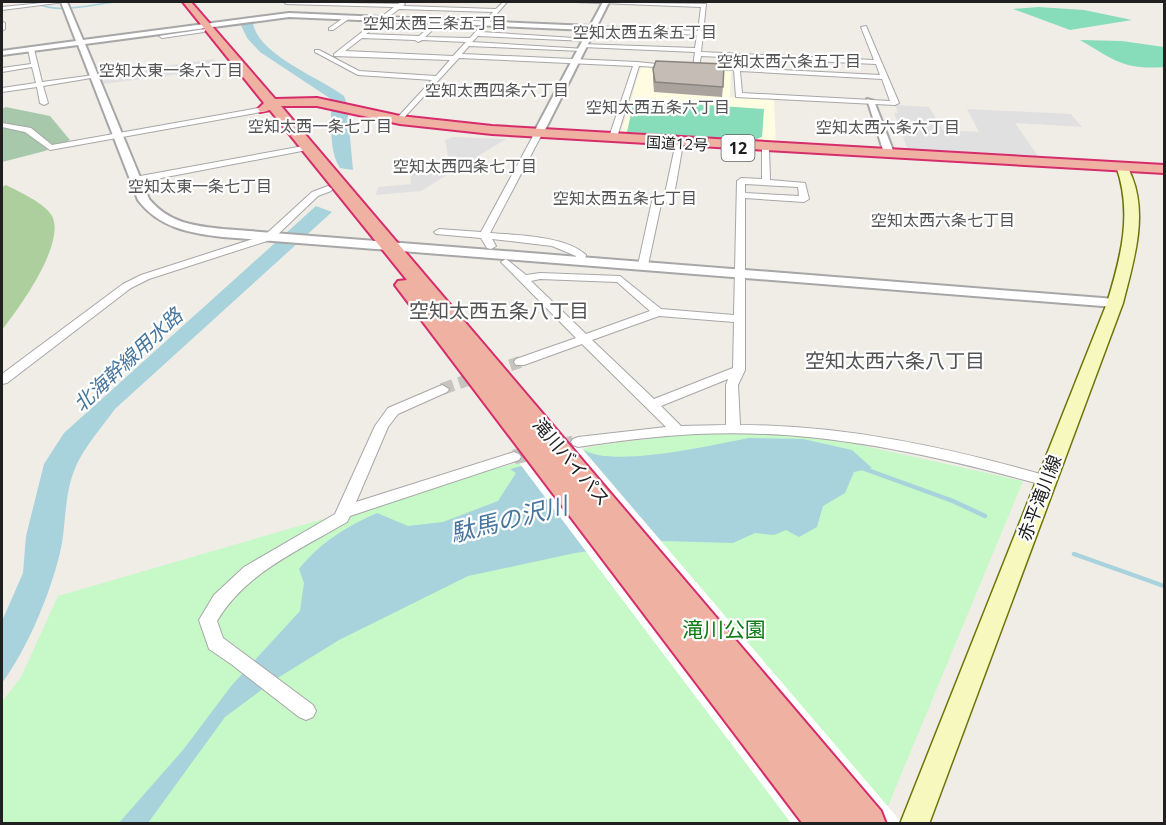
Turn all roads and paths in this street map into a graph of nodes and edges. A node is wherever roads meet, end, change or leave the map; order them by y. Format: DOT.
graph roads {
  1 [pos="180,2"];
  2 [pos="187,2"];
  3 [pos="286,2"];
  4 [pos="406,2"];
  5 [pos="505,2"];
  6 [pos="578,2"];
  7 [pos="605,2"];
  8 [pos="65,4"];
  9 [pos="399,7"];
  10 [pos="2,9"];
  11 [pos="497,11"];
  12 [pos="289,15"];
  13 [pos="347,18"];
  14 [pos="382,20"];
  15 [pos="438,22"];
  16 [pos="2,23"];
  17 [pos="486,24"];
  18 [pos="204,27"];
  19 [pos="864,27"];
  20 [pos="592,28"];
  21 [pos="2,29"];
  22 [pos="331,29"];
  23 [pos="700,33"];
  24 [pos="477,34"];
  25 [pos="162,36"];
  26 [pos="362,36"];
  27 [pos="420,38"];
  28 [pos="80,42"];
  29 [pos="469,42"];
  30 [pos="413,44"];
  31 [pos="584,44"];
  32 [pos="31,49"];
  33 [pos="407,50"];
  34 [pos="317,51"];
  35 [pos="2,52"];
  36 [pos="698,52"];
  37 [pos="339,53"];
  38 [pos="400,56"];
  39 [pos="456,57"];
  40 [pos="791,58"];
  41 [pos="330,60"];
  42 [pos="575,61"];
  43 [pos="879,62"];
  44 [pos="637,64"];
  45 [pos="35,65"];
  46 [pos="696,67"];
  47 [pos="737,69"];
  48 [pos="2,70"];
  49 [pos="792,73"];
  50 [pos="824,74"];
  51 [pos="94,77"];
  52 [pos="885,77"];
  53 [pos="437,78"];
  54 [pos="826,82"];
  55 [pos="40,85"];
  56 [pos="2,90"];
  57 [pos="828,91"];
  58 [pos="830,99"];
  59 [pos="870,101"];
  60 [pos="44,103"];
  61 [pos="270,106"];
  62 [pos="355,113"];
  63 [pos="400,120"];
  64 [pos="2,125"];
  65 [pos="117,135"];
  66 [pos="538,135"];
  67 [pos="613,137"];
  68 [pos="679,144"];
  69 [pos="302,148"];
  70 [pos="765,149"];
  71 [pos="889,153"];
  72 [pos="1132,169"];
  73 [pos="1164,171"];
  74 [pos="135,180"];
  75 [pos="766,182"];
  76 [pos="328,189"];
  77 [pos="741,195"];
  78 [pos="439,232"];
  79 [pos="485,236"];
  80 [pos="274,237"];
  81 [pos="372,245"];
  82 [pos="391,246"];
  83 [pos="491,246"];
  84 [pos="580,261"];
  85 [pos="506,262"];
  86 [pos="644,266"];
  87 [pos="741,273"];
  88 [pos="524,279"];
  89 [pos="1115,303"];
  90 [pos="658,312"];
  91 [pos="740,319"];
  92 [pos="586,340"];
  93 [pos="520,362"];
  94 [pos="739,369"];
  95 [pos="2,381"];
  96 [pos="442,389"];
  97 [pos="652,405"];
  98 [pos="733,426"];
  99 [pos="675,428"];
  100 [pos="548,452"];
  101 [pos="1046,481"];
  102 [pos="346,511"];
  103 [pos="306,711"];
  104 [pos="826,824"];
  105 [pos="868,824"];
  106 [pos="914,824"];
  1 -- 18 [label="highway"];
  2 -- 18 [label="highway"];
  3 -- 9 [label="street"];
  3 -- 12 [label="street"];
  4 -- 9 [label="street"];
  5 -- 11 [label="street"];
  6 -- 7 [label="street"];
  7 -- 20 [label="street"];
  7 -- 23 [label="street"];
  8 -- 10 [label="street"];
  8 -- 28 [label="street"];
  9 -- 11 [label="street"];
  9 -- 14 [label="street"];
  11 -- 17 [label="street"];
  12 -- 13 [label="street"];
  12 -- 18 [label="street"];
  13 -- 14 [label="street"];
  13 -- 22 [label="street"];
  14 -- 15 [label="street"];
  14 -- 26 [label="street"];
  15 -- 17 [label="street"];
  15 -- 27 [label="street"];
  16 -- 21 [label="street"];
  17 -- 20 [label="street"];
  17 -- 24 [label="street"];
  18 -- 25 [label="street"];
  18 -- 28 [label="street"];
  18 -- 61 [label="highway"];
  19 -- 43 [label="street"];
  20 -- 23 [label="street"];
  20 -- 31 [label="street"];
  23 -- 36 [label="street"];
  24 -- 29 [label="street"];
  24 -- 31 [label="street"];
  26 -- 27 [label="street"];
  26 -- 37 [label="street"];
  27 -- 29 [label="street"];
  27 -- 30 [label="street"];
  28 -- 32 [label="street"];
  28 -- 51 [label="street"];
  29 -- 31 [label="street"];
  29 -- 39 [label="street"];
  31 -- 36 [label="street"];
  31 -- 42 [label="street"];
  32 -- 35 [label="street"];
  32 -- 45 [label="street"];
  33 -- 38 [label="street"];
  34 -- 41 [label="street"];
  36 -- 40 [label="street"];
  36 -- 46 [label="street"];
  37 -- 38 [label="street"];
  37 -- 41 [label="street"];
  38 -- 39 [label="street"];
  39 -- 42 [label="street"];
  39 -- 53 [label="street"];
  40 -- 43 [label="street"];
  40 -- 49 [label="street"];
  41 -- 53 [label="street"];
  42 -- 44 [label="street"];
  42 -- 66 [label="street"];
  43 -- 52 [label="street"];
  44 -- 46 [label="street"];
  44 -- 67 [label="street"];
  45 -- 48 [label="street"];
  45 -- 55 [label="street"];
  46 -- 47 [label="street"];
  47 -- 49 [label="street"];
  47 -- 58 [label="street"];
  49 -- 50 [label="street"];
  50 -- 52 [label="street"];
  50 -- 54 [label="street"];
  51 -- 55 [label="street"];
  51 -- 65 [label="street"];
  52 -- 59 [label="street"];
  53 -- 63 [label="street"];
  55 -- 56 [label="street"];
  55 -- 60 [label="street"];
  57 -- 58 [label="street"];
  58 -- 59 [label="street"];
  59 -- 71 [label="street"];
  61 -- 62 [label="highway, 国道12号 / 12"];
  61 -- 65 [label="street"];
  61 -- 69 [label="highway, 滝川バイパス"];
  62 -- 63 [label="highway, 国道12号 / 12"];
  62 -- 66 [label="highway, 国道12号 / 12"];
  63 -- 66 [label="highway, 国道12号 / 12"];
  64 -- 65 [label="street"];
  65 -- 74 [label="street"];
  66 -- 67 [label="highway, 国道12号 / 12"];
  66 -- 68 [label="highway, 国道12号 / 12"];
  66 -- 79 [label="street"];
  67 -- 71 [label="highway, 国道12号 / 12"];
  68 -- 70 [label="highway, 国道12号 / 12"];
  68 -- 86 [label="street"];
  69 -- 74 [label="street"];
  69 -- 76 [label="highway, 滝川バイパス"];
  69 -- 82 [label="highway, 滝川バイパス"];
  70 -- 72 [label="highway, 国道12号 / 12"];
  70 -- 75 [label="street"];
  71 -- 72 [label="highway, 国道12号 / 12"];
  72 -- 73 [label="highway, 国道12号 / 12"];
  72 -- 89 [label="main road, 赤平滝川線"];
  74 -- 80 [label="street"];
  75 -- 77 [label="street"];
  75 -- 77 [label="street"];
  76 -- 80 [label="street"];
  76 -- 81 [label="highway, 滝川バイパス"];
  77 -- 87 [label="street"];
  78 -- 79 [label="street"];
  79 -- 83 [label="street"];
  79 -- 84 [label="street"];
  80 -- 81 [label="street"];
  80 -- 95 [label="street"];
  81 -- 82 [label="street"];
  81 -- 100 [label="highway, 滝川バイパス"];
  82 -- 84 [label="street"];
  82 -- 100 [label="highway, 滝川バイパス"];
  84 -- 86 [label="street"];
  85 -- 88 [label="street"];
  86 -- 87 [label="street"];
  87 -- 89 [label="street"];
  87 -- 91 [label="street"];
  88 -- 90 [label="street"];
  88 -- 92 [label="street"];
  89 -- 101 [label="main road, 赤平滝川線"];
  90 -- 91 [label="street"];
  90 -- 92 [label="street"];
  91 -- 94 [label="street"];
  92 -- 93 [label="street"];
  92 -- 97 [label="street"];
  94 -- 97 [label="street"];
  94 -- 98 [label="street"];
  96 -- 102 [label="street"];
  97 -- 99 [label="street"];
  98 -- 99 [label="street"];
  98 -- 101 [label="street"];
  99 -- 100 [label="street"];
  100 -- 102 [label="street"];
  100 -- 104 [label="highway, 滝川バイパス"];
  100 -- 105 [label="highway, 滝川バイパス"];
  101 -- 106 [label="main road, 赤平滝川線"];
  102 -- 103 [label="street"];
}
